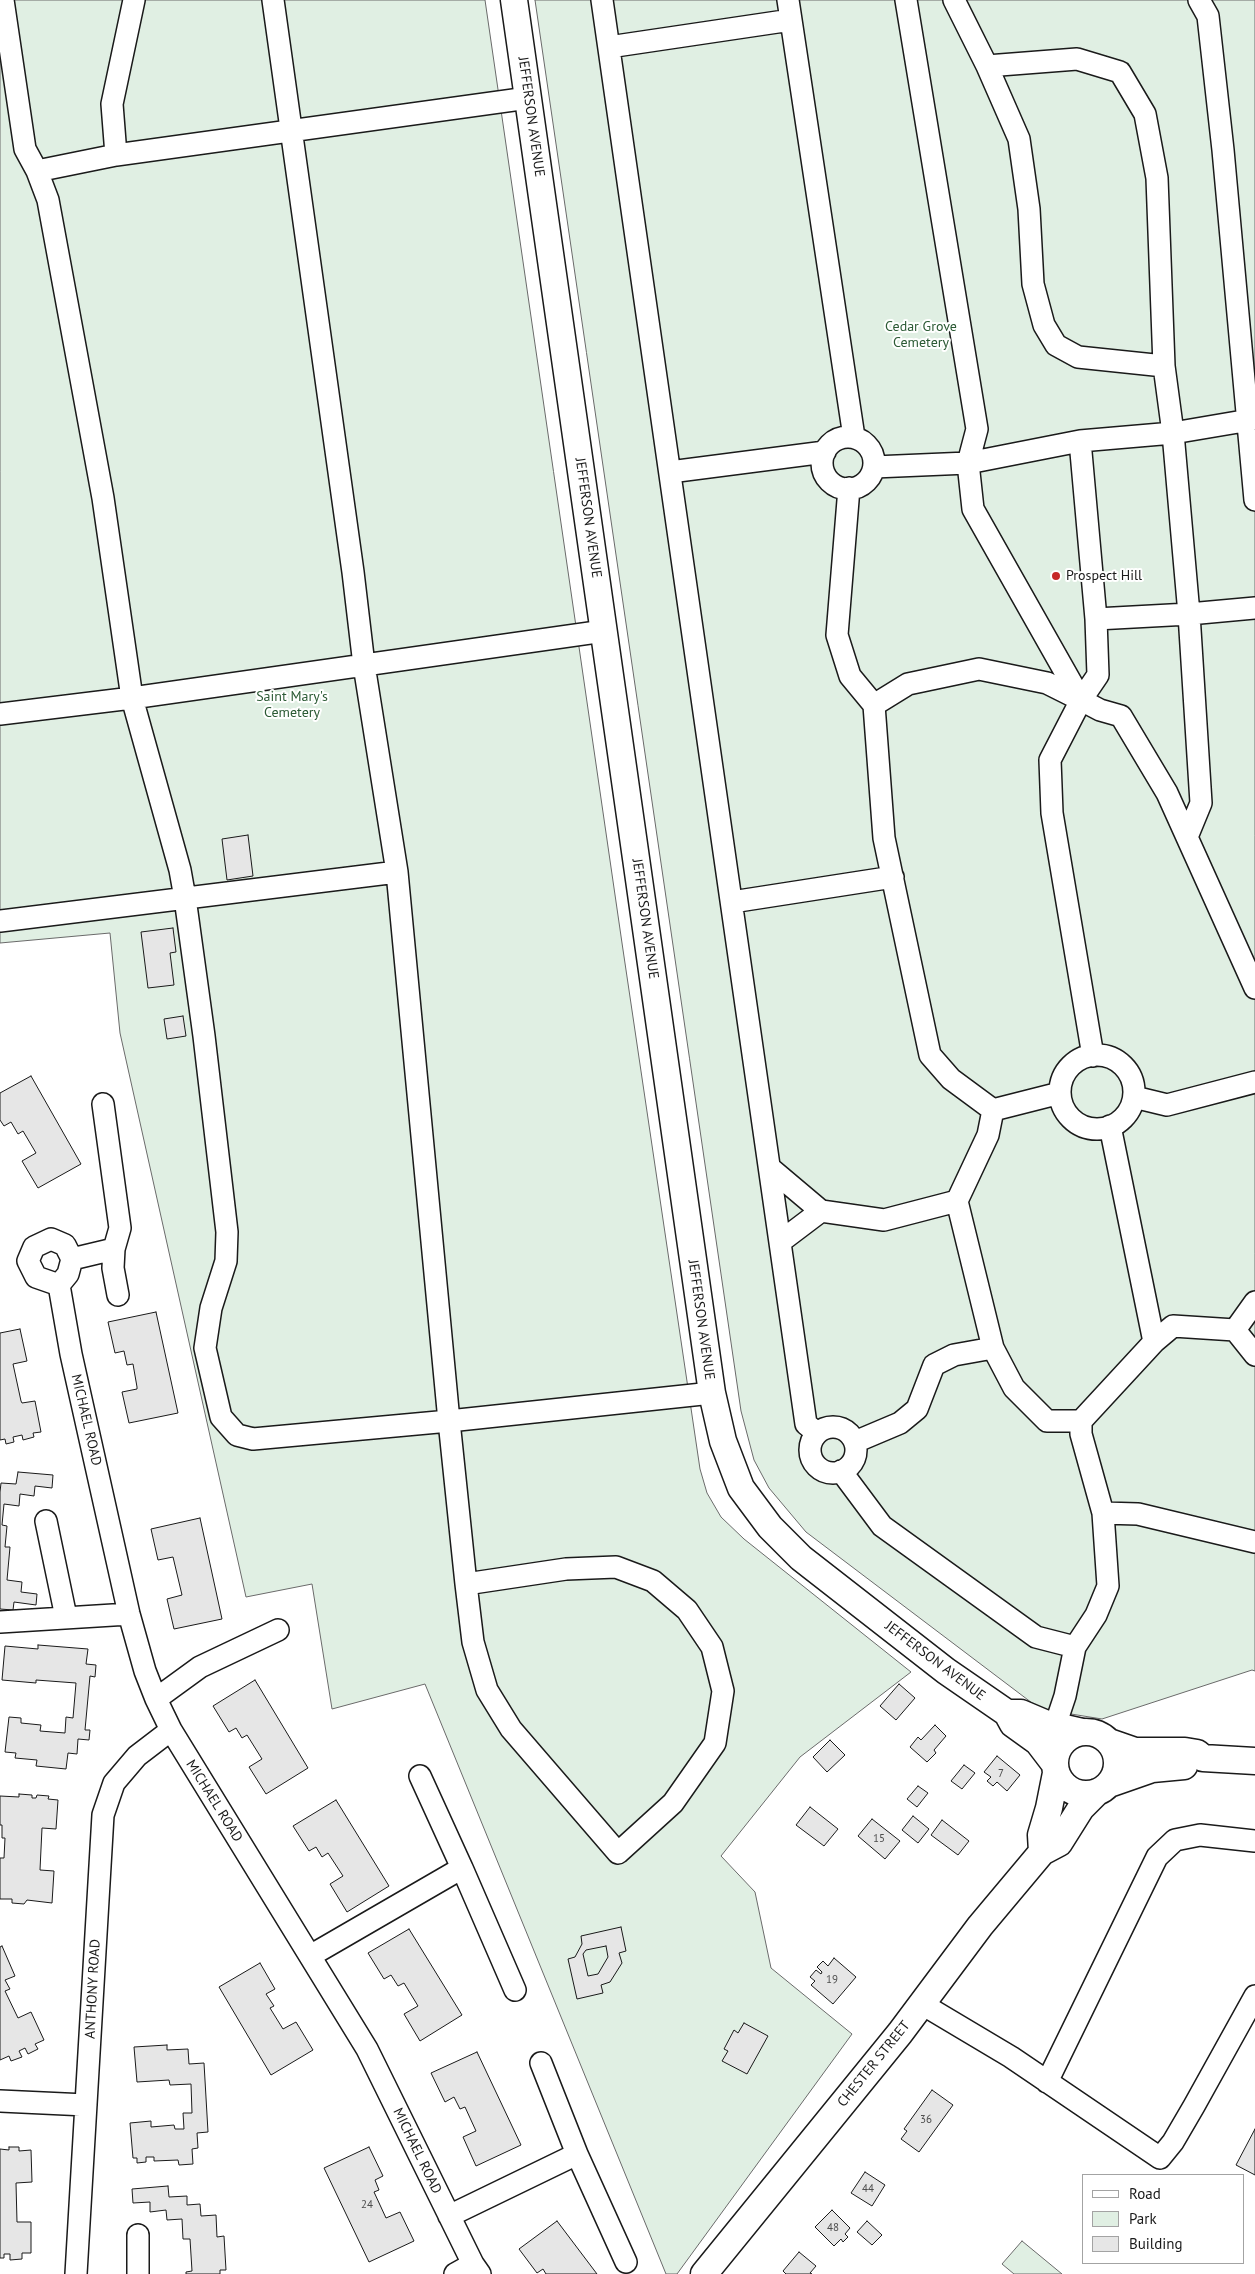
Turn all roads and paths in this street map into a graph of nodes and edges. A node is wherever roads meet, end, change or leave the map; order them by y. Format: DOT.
graph roads {
  1 [pos="3,0"];
  2 [pos="134,0"];
  3 [pos="273,0"];
  4 [pos="514,0"];
  5 [pos="602,0"];
  6 [pos="906,0"];
  7 [pos="954,0"];
  8 [pos="1199,0"];
  9 [pos="789,10"];
  10 [pos="609,47"];
  11 [pos="988,66"];
  12 [pos="528,98"];
  13 [pos="292,129"];
  14 [pos="116,155"];
  15 [pos="37,171"];
  16 [pos="1164,366"];
  17 [pos="1248,370"];
  18 [pos="1251,420"];
  19 [pos="1173,433"];
  20 [pos="854,437"];
  21 [pos="1080,442"];
  22 [pos="825,452"];
  23 [pos="968,463"];
  24 [pos="874,466"];
  25 [pos="670,472"];
  26 [pos="849,488"];
  27 [pos="1255,500"];
  28 [pos="1255,608"];
  29 [pos="1189,614"];
  30 [pos="1096,618"];
  31 [pos="604,631"];
  32 [pos="364,665"];
  33 [pos="132,698"];
  34 [pos="1081,700"];
  35 [pos="874,705"];
  36 [pos="0,714"];
  37 [pos="1186,837"];
  38 [pos="397,872"];
  39 [pos="893,877"];
  40 [pos="185,898"];
  41 [pos="732,902"];
  42 [pos="0,921"];
  43 [pos="1255,988"];
  44 [pos="1093,1056"];
  45 [pos="1255,1082"];
  46 [pos="1060,1093"];
  47 [pos="1134,1097"];
  48 [pos="102,1104"];
  49 [pos="993,1110"];
  50 [pos="1110,1126"];
  51 [pos="770,1168"];
  52 [pos="957,1200"];
  53 [pos="821,1210"];
  54 [pos="780,1242"];
  55 [pos="114,1249"];
  56 [pos="72,1259"];
  57 [pos="59,1284"];
  58 [pos="118,1295"];
  59 [pos="1255,1302"];
  60 [pos="1235,1330"];
  61 [pos="1154,1342"];
  62 [pos="993,1348"];
  63 [pos="1255,1354"];
  64 [pos="712,1393"];
  65 [pos="449,1422"];
  66 [pos="1081,1422"];
  67 [pos="817,1433"];
  68 [pos="855,1442"];
  69 [pos="841,1471"];
  70 [pos="1103,1513"];
  71 [pos="46,1521"];
  72 [pos="1255,1542"];
  73 [pos="466,1584"];
  74 [pos="129,1614"];
  75 [pos="66,1617"];
  76 [pos="0,1622"];
  77 [pos="278,1630"];
  78 [pos="1075,1647"];
  79 [pos="156,1699"];
  80 [pos="1007,1713"];
  81 [pos="1055,1726"];
  82 [pos="172,1730"];
  83 [pos="1082,1732"];
  84 [pos="1109,1742"];
  85 [pos="1203,1758"];
  86 [pos="1255,1761"];
  87 [pos="1055,1768"];
  88 [pos="420,1776"];
  89 [pos="1103,1788"];
  90 [pos="1255,1840"];
  91 [pos="1042,1852"];
  92 [pos="462,1868"];
  93 [pos="310,1956"];
  94 [pos="516,1990"];
  95 [pos="1255,1996"];
  96 [pos="922,2004"];
  97 [pos="541,2063"];
  98 [pos="1047,2082"];
  99 [pos="0,2101"];
  100 [pos="86,2105"];
  101 [pos="577,2154"];
  102 [pos="449,2216"];
  103 [pos="138,2235"];
  104 [pos="626,2262"];
  105 [pos="469,2271"];
  106 [pos="76,2274"];
  107 [pos="138,2274"];
  108 [pos="704,2274"];
  1 -- 15 [label="street"];
  2 -- 14 [label="street"];
  3 -- 13 [label="street"];
  4 -- 12 [label="main road, JEFFERSON AVENUE"];
  5 -- 10 [label="street"];
  6 -- 23 [label="street"];
  7 -- 11 [label="street"];
  8 -- 17 [label="street"];
  9 -- 10 [label="street"];
  9 -- 20 [label="street"];
  10 -- 25 [label="street"];
  11 -- 16 [label="street"];
  11 -- 16 [label="street"];
  12 -- 13 [label="street"];
  12 -- 31 [label="main road, JEFFERSON AVENUE"];
  13 -- 14 [label="street"];
  13 -- 32 [label="street"];
  14 -- 15 [label="street"];
  15 -- 33 [label="street"];
  16 -- 19 [label="street"];
  17 -- 18 [label="street"];
  18 -- 19 [label="street"];
  18 -- 27 [label="street"];
  19 -- 21 [label="street"];
  19 -- 29 [label="street"];
  20 -- 22 [label="street"];
  20 -- 24 [label="street"];
  21 -- 23 [label="street"];
  21 -- 30 [label="street"];
  22 -- 25 [label="street"];
  22 -- 26 [label="street"];
  23 -- 24 [label="street"];
  23 -- 34 [label="street"];
  24 -- 26 [label="street"];
  25 -- 41 [label="street"];
  26 -- 35 [label="street"];
  28 -- 29 [label="street"];
  29 -- 30 [label="street"];
  29 -- 37 [label="street"];
  30 -- 34 [label="street"];
  31 -- 32 [label="street"];
  31 -- 64 [label="main road, JEFFERSON AVENUE"];
  32 -- 33 [label="street"];
  32 -- 38 [label="street"];
  33 -- 36 [label="street"];
  33 -- 40 [label="street"];
  34 -- 35 [label="street"];
  34 -- 37 [label="street"];
  34 -- 44 [label="street"];
  35 -- 39 [label="street"];
  37 -- 43 [label="street"];
  38 -- 40 [label="street"];
  38 -- 65 [label="street"];
  39 -- 41 [label="street"];
  39 -- 49 [label="street"];
  40 -- 42 [label="street"];
  40 -- 65 [label="street"];
  41 -- 51 [label="street"];
  44 -- 46 [label="street"];
  44 -- 47 [label="street"];
  45 -- 47 [label="street"];
  46 -- 49 [label="street"];
  46 -- 50 [label="street"];
  47 -- 50 [label="street"];
  48 -- 55 [label="street"];
  49 -- 52 [label="street"];
  50 -- 61 [label="street"];
  51 -- 53 [label="street"];
  51 -- 54 [label="street"];
  52 -- 53 [label="street"];
  52 -- 62 [label="street"];
  53 -- 54 [label="street"];
  54 -- 67 [label="street"];
  55 -- 56 [label="street"];
  55 -- 58 [label="street"];
  56 -- 57 [label="street"];
  56 -- 57 [label="street"];
  57 -- 74 [label="street, MICHAEL ROAD"];
  59 -- 60 [label="street"];
  60 -- 61 [label="street"];
  60 -- 63 [label="street"];
  61 -- 66 [label="street"];
  62 -- 66 [label="street"];
  62 -- 68 [label="street"];
  64 -- 65 [label="street"];
  64 -- 80 [label="main road, JEFFERSON AVENUE"];
  65 -- 73 [label="street"];
  66 -- 70 [label="street"];
  67 -- 68 [label="street"];
  67 -- 69 [label="street"];
  68 -- 69 [label="street"];
  69 -- 78 [label="street"];
  70 -- 72 [label="street"];
  70 -- 78 [label="street"];
  71 -- 75 [label="street"];
  73 -- 73 [label="street"];
  74 -- 75 [label="street"];
  74 -- 79 [label="street, MICHAEL ROAD"];
  75 -- 76 [label="street"];
  77 -- 79 [label="street"];
  78 -- 81 [label="street"];
  79 -- 82 [label="street, MICHAEL ROAD"];
  80 -- 81 [label="main road, JEFFERSON AVENUE"];
  80 -- 87 [label="main road, JEFFERSON AVENUE"];
  81 -- 83 [label="main road, JEFFERSON AVENUE"];
  82 -- 93 [label="street, MICHAEL ROAD"];
  82 -- 100 [label="street, ANTHONY ROAD"];
  83 -- 84 [label="main road"];
  83 -- 87 [label="main road"];
  84 -- 85 [label="main road"];
  84 -- 89 [label="main road"];
  85 -- 86 [label="main road"];
  85 -- 89 [label="main road"];
  87 -- 89 [label="main road"];
  87 -- 91 [label="main road"];
  88 -- 92 [label="street"];
  89 -- 91 [label="main road, CHESTER STREET"];
  90 -- 98 [label="street"];
  91 -- 96 [label="main road, CHESTER STREET"];
  92 -- 93 [label="street"];
  92 -- 94 [label="street"];
  93 -- 102 [label="street, MICHAEL ROAD"];
  95 -- 98 [label="street"];
  96 -- 98 [label="street"];
  96 -- 108 [label="main road, CHESTER STREET"];
  97 -- 101 [label="street"];
  99 -- 100 [label="street"];
  100 -- 106 [label="street, ANTHONY ROAD"];
  101 -- 102 [label="street"];
  101 -- 104 [label="street"];
  102 -- 105 [label="street, MICHAEL ROAD"];
  103 -- 107 [label="street"];
}
